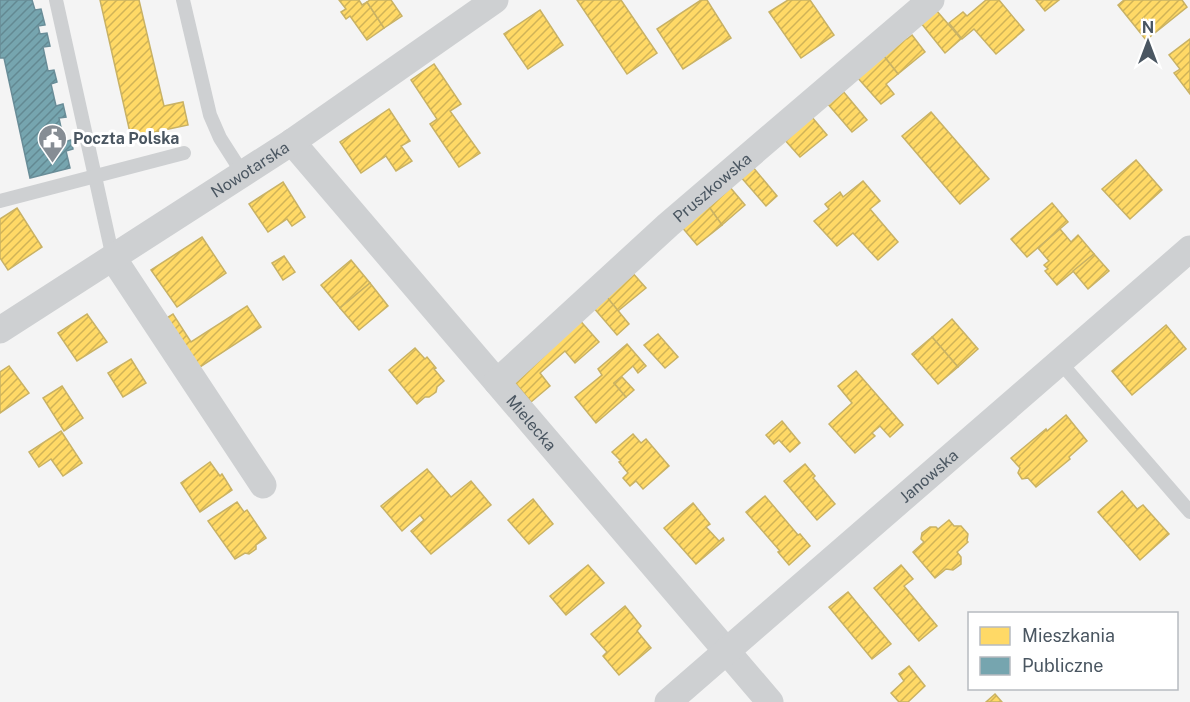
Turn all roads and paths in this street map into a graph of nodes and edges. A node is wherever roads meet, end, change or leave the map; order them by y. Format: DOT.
graph roads {
  1 [pos="56,0"];
  2 [pos="183,0"];
  3 [pos="495,0"];
  4 [pos="931,0"];
  5 [pos="292,142"];
  6 [pos="184,153"];
  7 [pos="243,174"];
  8 [pos="95,177"];
  9 [pos="0,201"];
  10 [pos="1190,249"];
  11 [pos="113,258"];
  12 [pos="0,330"];
  13 [pos="1060,362"];
  14 [pos="497,382"];
  15 [pos="263,485"];
  16 [pos="1190,512"];
  17 [pos="727,651"];
  18 [pos="668,702"];
  19 [pos="770,702"];
  1 -- 8 [label="lane"];
  2 -- 7 [label="lane"];
  3 -- 5 [label="street, Nowotarska"];
  4 -- 14 [label="street, Pruszkowska"];
  5 -- 7 [label="street, Nowotarska"];
  5 -- 14 [label="street, Mielecka"];
  6 -- 8 [label="lane"];
  7 -- 11 [label="street, Nowotarska"];
  8 -- 9 [label="lane"];
  8 -- 11 [label="lane"];
  10 -- 13 [label="street, Janowska"];
  11 -- 12 [label="street, Nowotarska"];
  11 -- 15 [label="street"];
  13 -- 16 [label="lane"];
  13 -- 17 [label="street, Janowska"];
  14 -- 17 [label="street, Mielecka"];
  17 -- 18 [label="street, Janowska"];
  17 -- 19 [label="street, Mielecka"];
}
